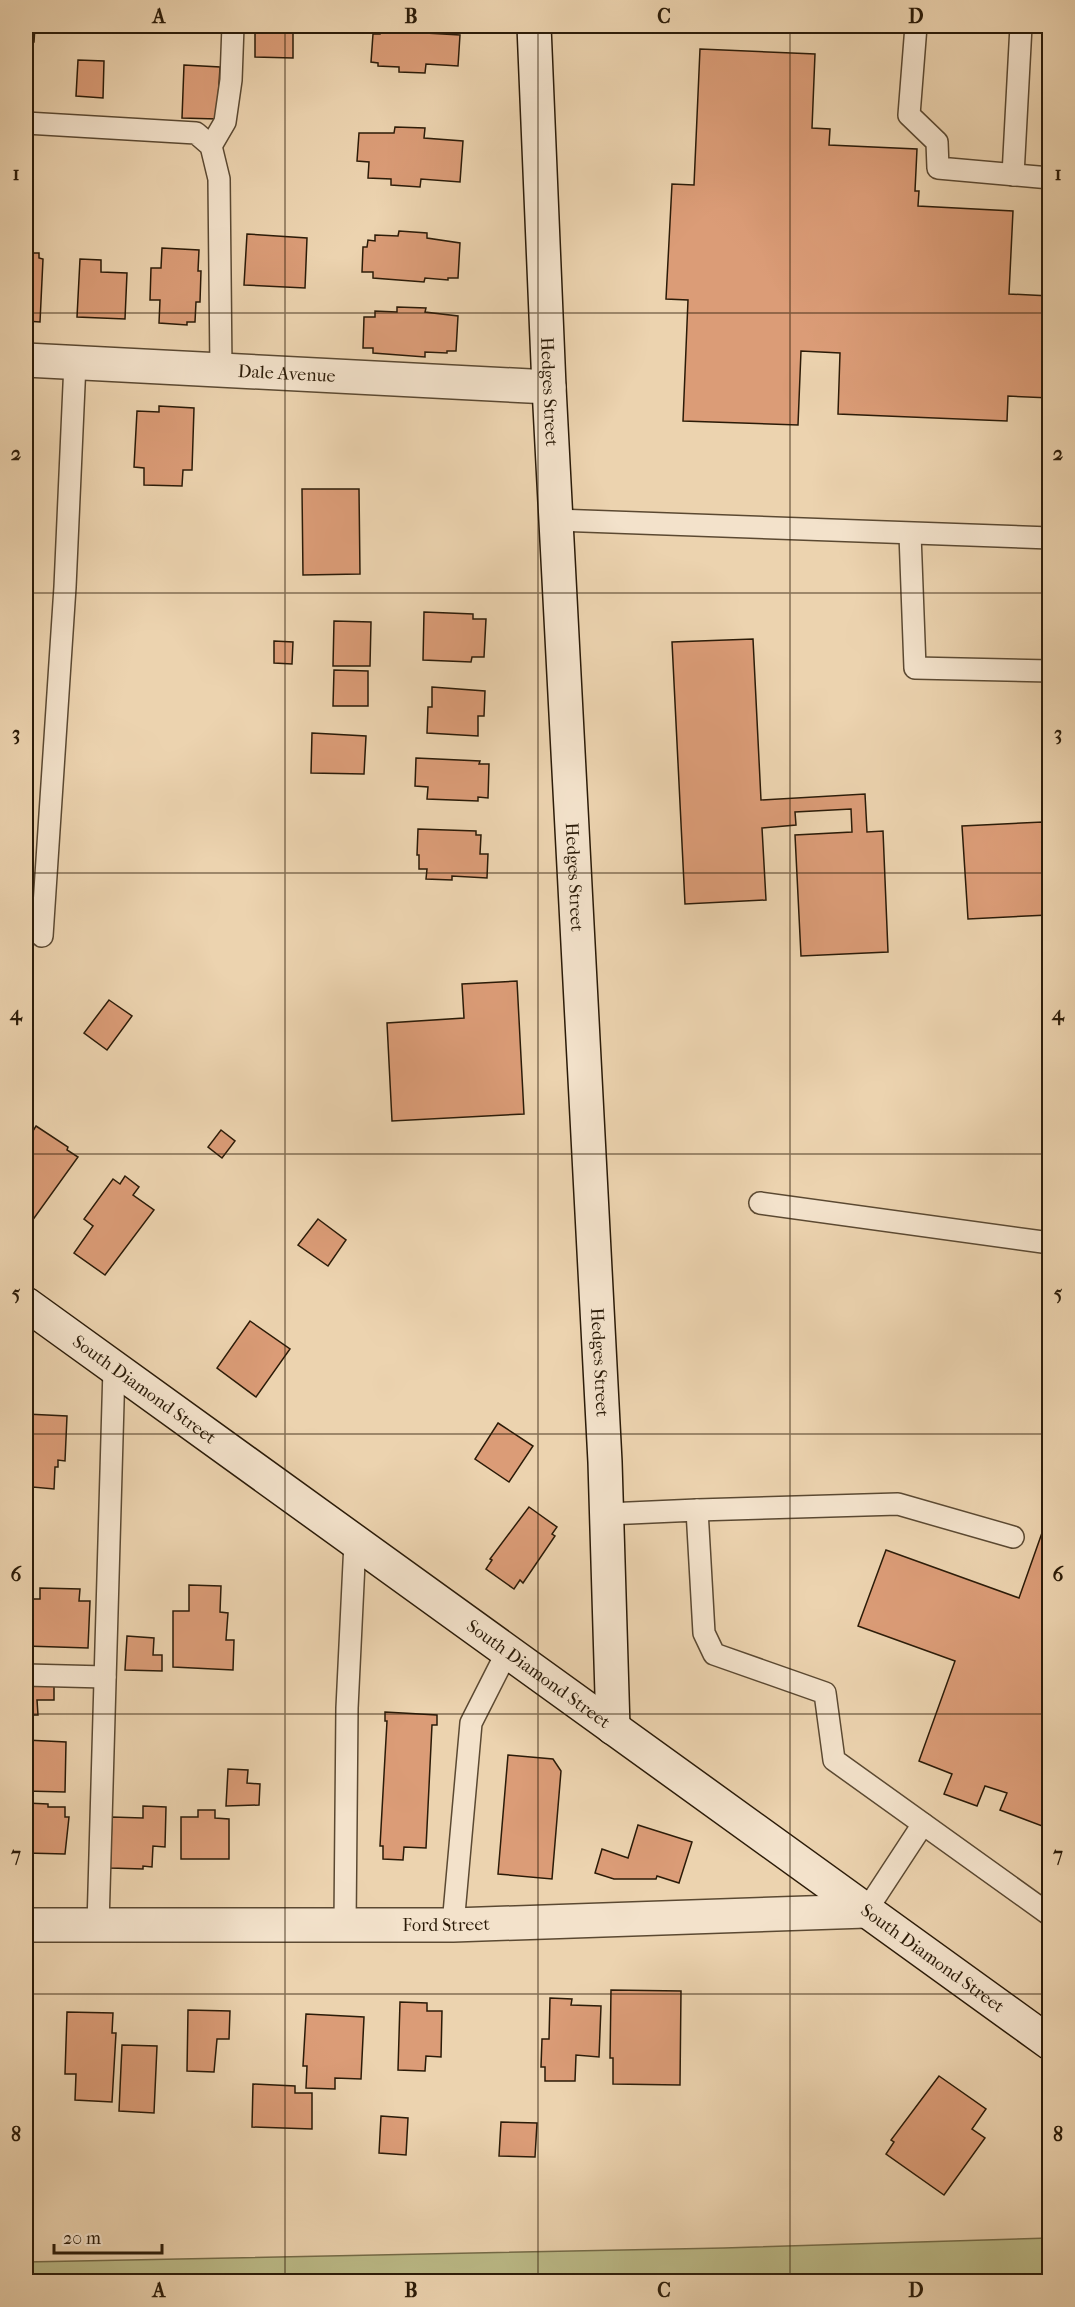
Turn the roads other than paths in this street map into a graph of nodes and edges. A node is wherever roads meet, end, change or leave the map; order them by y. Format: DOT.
graph roads {
  1 [pos="233,26"];
  2 [pos="534,26"];
  3 [pos="916,26"];
  4 [pos="1021,26"];
  5 [pos="26,123"];
  6 [pos="212,146"];
  7 [pos="1013,175"];
  8 [pos="1050,178"];
  9 [pos="26,360"];
  10 [pos="75,363"];
  11 [pos="221,370"];
  12 [pos="549,387"];
  13 [pos="556,520"];
  14 [pos="910,534"];
  15 [pos="1050,538"];
  16 [pos="1050,671"];
  17 [pos="42,936"];
  18 [pos="760,1203"];
  19 [pos="1050,1243"];
  20 [pos="26,1304"];
  21 [pos="114,1368"];
  22 [pos="697,1510"];
  23 [pos="607,1514"];
  24 [pos="1013,1538"];
  25 [pos="355,1542"];
  26 [pos="507,1652"];
  27 [pos="26,1675"];
  28 [pos="105,1677"];
  29 [pos="613,1728"];
  30 [pos="923,1824"];
  31 [pos="866,1911"];
  32 [pos="1050,1915"];
  33 [pos="26,1925"];
  34 [pos="98,1925"];
  35 [pos="345,1925"];
  36 [pos="453,1925"];
  37 [pos="1050,2043"];
  1 -- 6 [label="lane"];
  2 -- 12 [label="street, Hedges Street"];
  3 -- 7 [label="lane"];
  4 -- 7 [label="lane"];
  5 -- 6 [label="lane"];
  6 -- 11 [label="lane"];
  7 -- 8 [label="lane"];
  9 -- 10 [label="street, Dale Avenue"];
  10 -- 11 [label="street, Dale Avenue"];
  10 -- 17 [label="lane"];
  11 -- 12 [label="street, Dale Avenue"];
  12 -- 13 [label="street, Hedges Street"];
  13 -- 14 [label="lane"];
  13 -- 23 [label="street, Hedges Street"];
  14 -- 15 [label="lane"];
  14 -- 16 [label="lane"];
  18 -- 19 [label="lane"];
  20 -- 21 [label="street, South Diamond Street"];
  21 -- 25 [label="street, South Diamond Street"];
  21 -- 28 [label="lane"];
  22 -- 23 [label="lane"];
  22 -- 24 [label="lane"];
  22 -- 30 [label="lane"];
  23 -- 29 [label="street, Hedges Street"];
  25 -- 26 [label="street, South Diamond Street"];
  25 -- 35 [label="lane"];
  26 -- 29 [label="street, South Diamond Street"];
  26 -- 36 [label="lane"];
  27 -- 28 [label="lane"];
  28 -- 34 [label="lane"];
  29 -- 31 [label="street, South Diamond Street"];
  30 -- 31 [label="lane"];
  30 -- 32 [label="lane"];
  31 -- 36 [label="street, Ford Street"];
  31 -- 37 [label="street, South Diamond Street"];
  33 -- 34 [label="street, Ford Street"];
  34 -- 35 [label="street, Ford Street"];
  35 -- 36 [label="street, Ford Street"];
}
